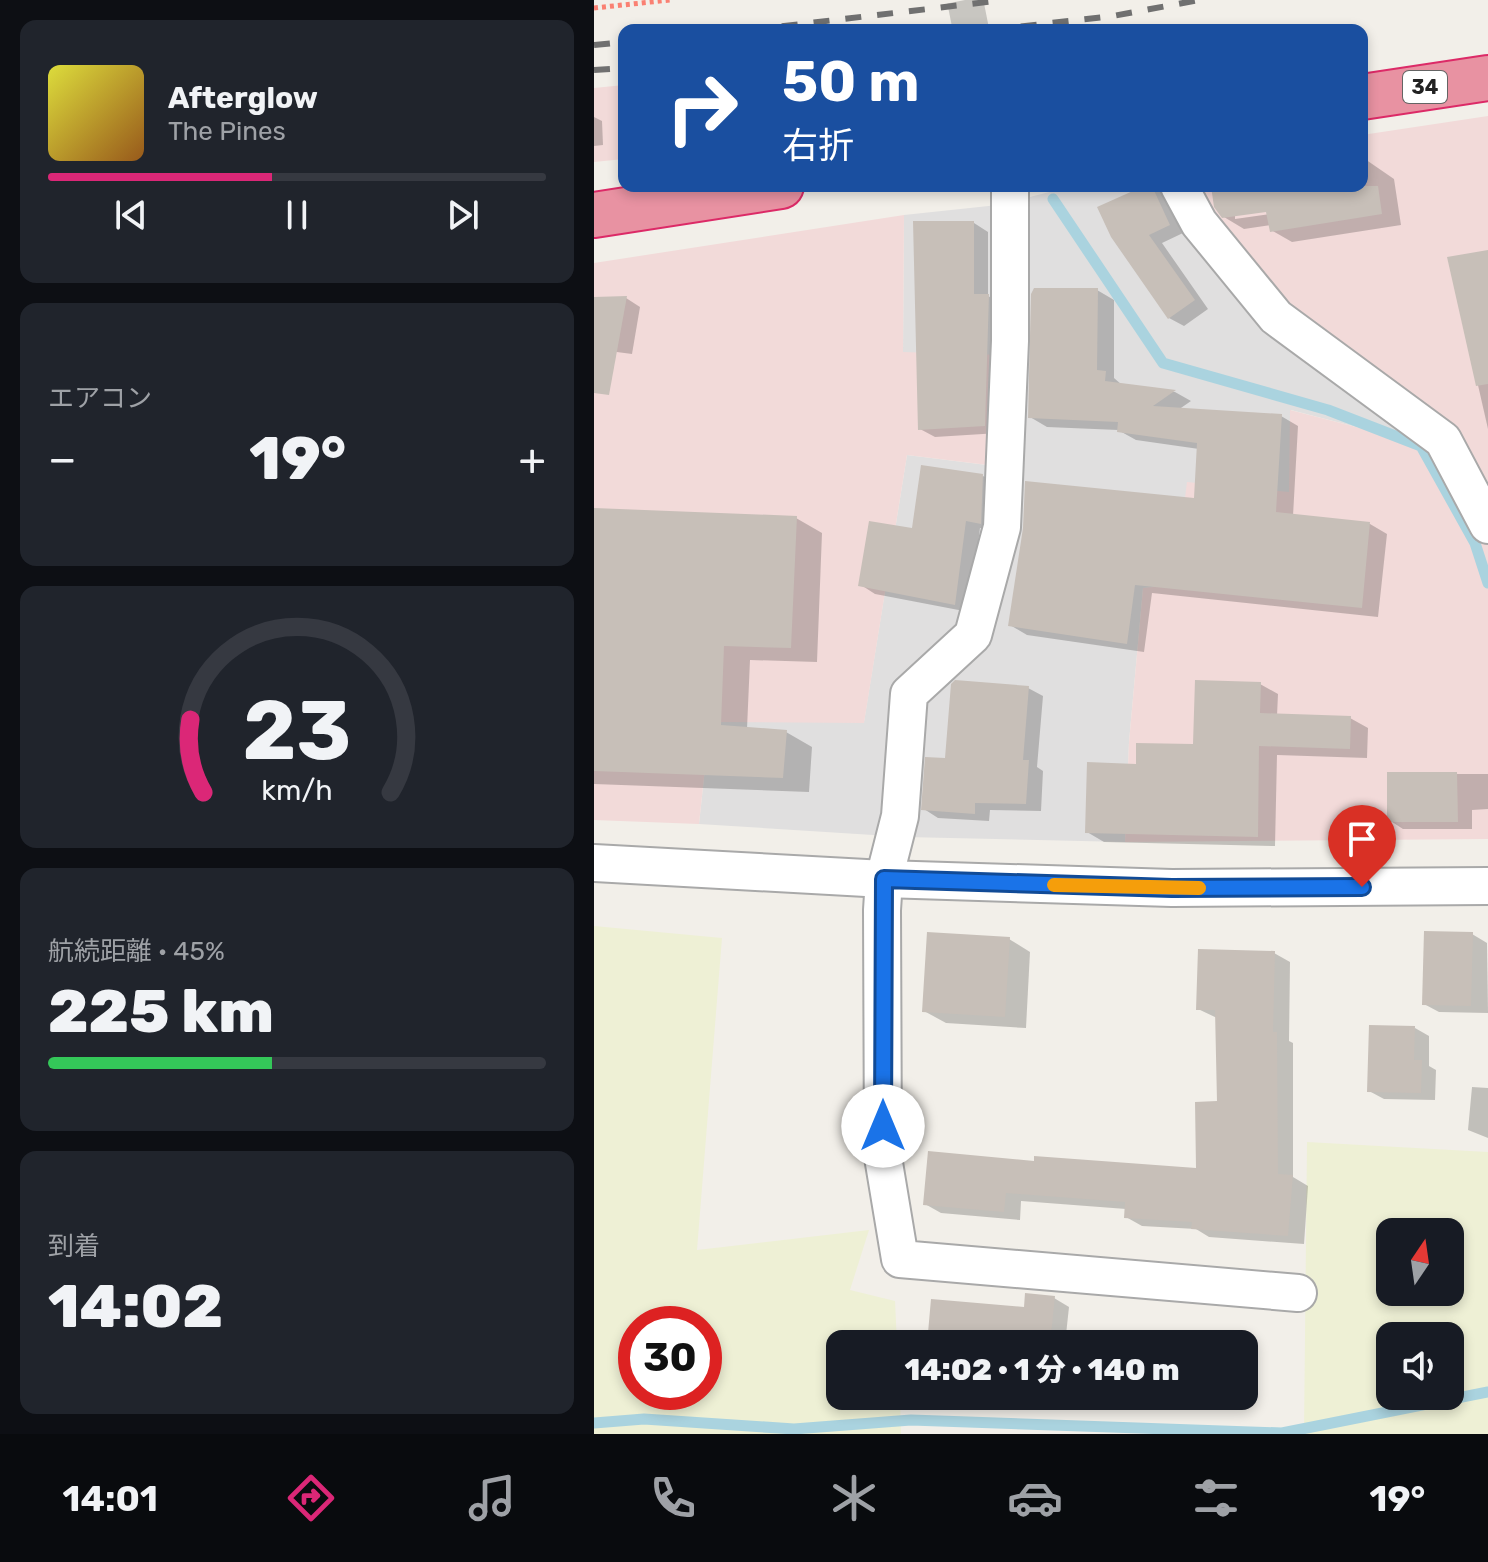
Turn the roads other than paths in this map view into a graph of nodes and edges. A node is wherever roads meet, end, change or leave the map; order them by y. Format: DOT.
graph roads {
  1 [pos="1488,78"];
  2 [pos="1368,96"];
  3 [pos="742,192"];
  4 [pos="1010,192"];
  5 [pos="1182,192"];
  6 [pos="594,215"];
  7 [pos="1488,525"];
  8 [pos="594,863"];
  9 [pos="884,879"];
  10 [pos="1488,886"];
  11 [pos="1298,1293"];
  1 -- 2 [label="highway, 34"];
  3 -- 6 [label="highway"];
  4 -- 9 [label="street"];
  5 -- 7 [label="street"];
  8 -- 9 [label="street"];
  9 -- 10 [label="street"];
  9 -- 11 [label="street"];
}
